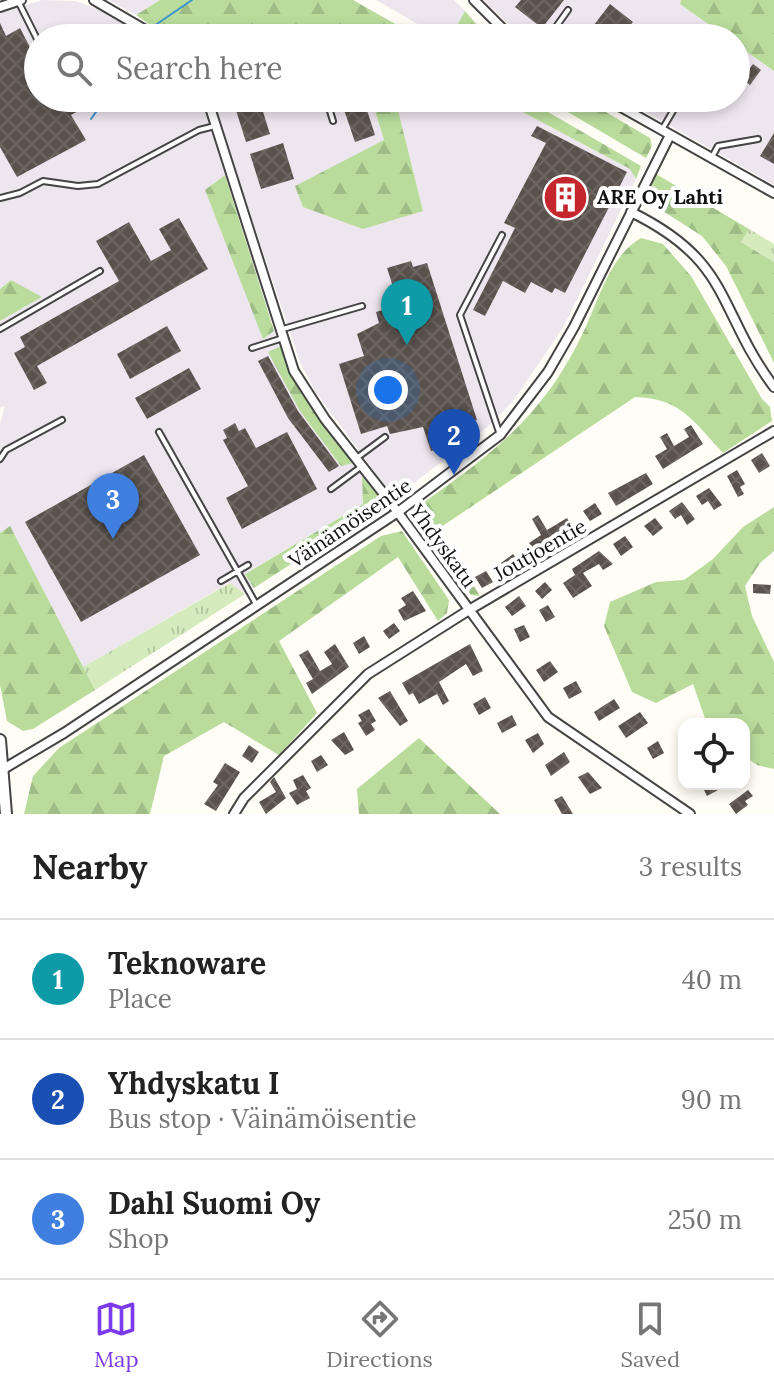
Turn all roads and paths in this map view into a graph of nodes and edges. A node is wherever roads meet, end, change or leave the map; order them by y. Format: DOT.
graph roads {
  1 [pos="94,0"];
  2 [pos="474,0"];
  3 [pos="19,1"];
  4 [pos="0,7"];
  5 [pos="568,10"];
  6 [pos="30,24"];
  7 [pos="135,24"];
  8 [pos="498,24"];
  9 [pos="558,24"];
  10 [pos="212,112"];
  11 [pos="330,112"];
  12 [pos="630,112"];
  13 [pos="672,112"];
  14 [pos="333,121"];
  15 [pos="217,125"];
  16 [pos="662,130"];
  17 [pos="670,135"];
  18 [pos="758,139"];
  19 [pos="712,157"];
  20 [pos="774,193"];
  21 [pos="0,198"];
  22 [pos="631,212"];
  23 [pos="502,235"];
  24 [pos="100,271"];
  25 [pos="362,306"];
  26 [pos="0,329"];
  27 [pos="282,334"];
  28 [pos="252,348"];
  29 [pos="774,387"];
  30 [pos="62,420"];
  31 [pos="774,431"];
  32 [pos="159,432"];
  33 [pos="500,435"];
  34 [pos="385,437"];
  35 [pos="0,459"];
  36 [pos="359,462"];
  37 [pos="331,489"];
  38 [pos="398,512"];
  39 [pos="248,565"];
  40 [pos="237,571"];
  41 [pos="221,581"];
  42 [pos="257,605"];
  43 [pos="469,610"];
  44 [pos="0,740"];
  45 [pos="5,768"];
  46 [pos="6,814"];
  47 [pos="234,814"];
  48 [pos="690,814"];
  1 -- 7 [label="street"];
  2 -- 8 [label="street"];
  3 -- 4 [label="street"];
  3 -- 6 [label="lane"];
  5 -- 9 [label="lane"];
  10 -- 15 [label="street, Yhdyskatu"];
  11 -- 14 [label="lane"];
  12 -- 16 [label="street"];
  13 -- 16 [label="lane"];
  15 -- 21 [label="lane"];
  15 -- 27 [label="street, Yhdyskatu"];
  16 -- 17 [label="street"];
  17 -- 19 [label="street"];
  17 -- 22 [label="street, Väinämöisentie"];
  18 -- 19 [label="lane"];
  19 -- 20 [label="street"];
  22 -- 29 [label="street"];
  22 -- 33 [label="street, Väinämöisentie"];
  23 -- 33 [label="lane"];
  24 -- 26 [label="lane"];
  25 -- 27 [label="lane"];
  27 -- 28 [label="lane"];
  27 -- 36 [label="street, Yhdyskatu"];
  30 -- 35 [label="lane"];
  31 -- 43 [label="street, Joutjoentie"];
  32 -- 40 [label="lane"];
  33 -- 38 [label="street, Väinämöisentie"];
  34 -- 36 [label="lane"];
  36 -- 37 [label="lane"];
  36 -- 38 [label="street, Yhdyskatu"];
  38 -- 42 [label="street, Väinämöisentie"];
  38 -- 43 [label="street, Yhdyskatu"];
  39 -- 40 [label="lane"];
  40 -- 41 [label="lane"];
  40 -- 42 [label="lane"];
  42 -- 45 [label="street, Väinämöisentie"];
  43 -- 47 [label="street, Joutjoentie"];
  43 -- 48 [label="street, Yhdyskatu"];
  44 -- 45 [label="street"];
  45 -- 46 [label="street"];
}
